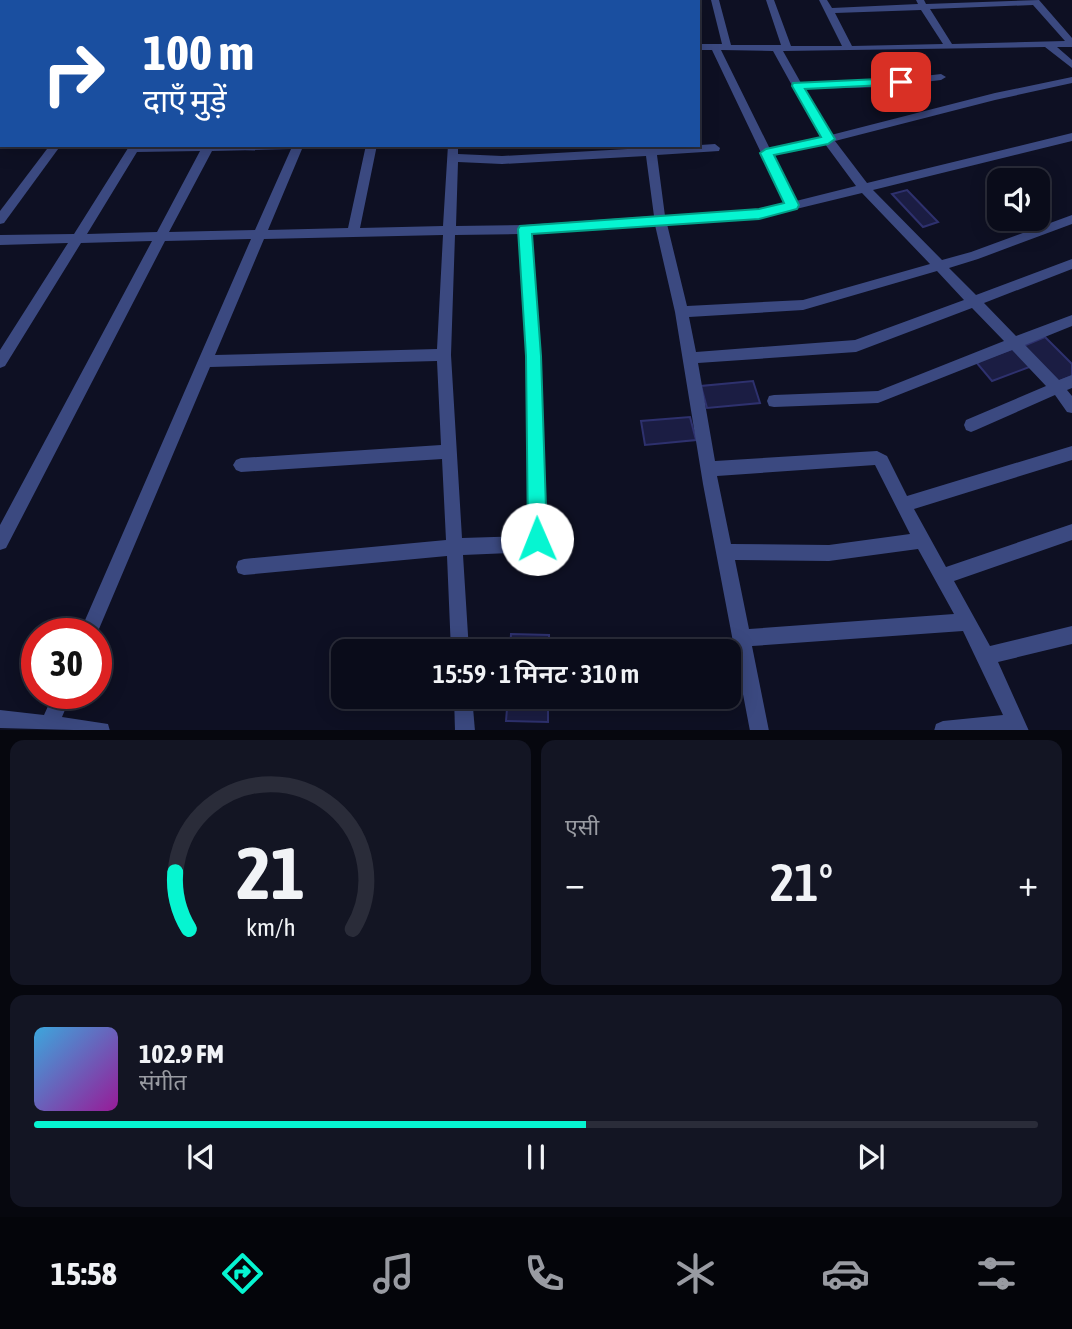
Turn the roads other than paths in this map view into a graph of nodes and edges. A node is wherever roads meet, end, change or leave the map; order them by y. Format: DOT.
graph roads {
  1 [pos="715,0"];
  2 [pos="770,0"];
  3 [pos="823,0"];
  4 [pos="1035,1"];
  5 [pos="921,3"];
  6 [pos="828,10"];
  7 [pos="1047,44"];
  8 [pos="1072,44"];
  9 [pos="949,46"];
  10 [pos="700,47"];
  11 [pos="715,47"];
  12 [pos="727,47"];
  13 [pos="781,48"];
  14 [pos="848,48"];
  15 [pos="1072,65"];
  16 [pos="940,77"];
  17 [pos="1072,80"];
  18 [pos="797,86"];
  19 [pos="1072,137"];
  20 [pos="828,139"];
  21 [pos="55,147"];
  22 [pos="134,147"];
  23 [pos="207,147"];
  24 [pos="297,147"];
  25 [pos="372,147"];
  26 [pos="650,148"];
  27 [pos="715,148"];
  28 [pos="453,151"];
  29 [pos="766,153"];
  30 [pos="864,188"];
  31 [pos="792,205"];
  32 [pos="1072,219"];
  33 [pos="0,220"];
  34 [pos="660,220"];
  35 [pos="525,229"];
  36 [pos="448,231"];
  37 [pos="353,232"];
  38 [pos="257,234"];
  39 [pos="160,235"];
  40 [pos="78,238"];
  41 [pos="0,240"];
  42 [pos="1072,264"];
  43 [pos="939,265"];
  44 [pos="971,302"];
  45 [pos="682,312"];
  46 [pos="1072,320"];
  47 [pos="1012,343"];
  48 [pos="444,355"];
  49 [pos="691,358"];
  50 [pos="204,361"];
  51 [pos="0,362"];
  52 [pos="1072,381"];
  53 [pos="1058,388"];
  54 [pos="774,401"];
  55 [pos="1072,407"];
  56 [pos="971,425"];
  57 [pos="449,452"];
  58 [pos="1072,453"];
  59 [pos="241,466"];
  60 [pos="709,469"];
  61 [pos="903,505"];
  62 [pos="1072,533"];
  63 [pos="922,540"];
  64 [pos="0,542"];
  65 [pos="454,547"];
  66 [pos="724,552"];
  67 [pos="244,566"];
  68 [pos="943,577"];
  69 [pos="95,618"];
  70 [pos="968,622"];
  71 [pos="1072,635"];
  72 [pos="741,638"];
  73 [pos="459,639"];
  74 [pos="986,656"];
  75 [pos="56,709"];
  76 [pos="464,709"];
  77 [pos="0,719"];
  78 [pos="1018,727"];
  79 [pos="48,728"];
  80 [pos="101,730"];
  81 [pos="465,730"];
  82 [pos="760,730"];
  83 [pos="943,730"];
  1 -- 12 [label="street"];
  2 -- 13 [label="street"];
  3 -- 6 [label="street"];
  4 -- 5 [label="street"];
  4 -- 8 [label="street"];
  5 -- 6 [label="street"];
  5 -- 9 [label="street"];
  6 -- 14 [label="street"];
  7 -- 8 [label="street"];
  7 -- 9 [label="street"];
  7 -- 15 [label="street"];
  9 -- 14 [label="street"];
  10 -- 11 [label="street"];
  11 -- 12 [label="street"];
  11 -- 29 [label="street"];
  12 -- 13 [label="street"];
  13 -- 14 [label="street"];
  13 -- 18 [label="street"];
  16 -- 18 [label="street"];
  17 -- 20 [label="street"];
  18 -- 20 [label="street"];
  19 -- 30 [label="street"];
  20 -- 29 [label="street"];
  20 -- 30 [label="street"];
  21 -- 33 [label="street"];
  22 -- 40 [label="street"];
  23 -- 39 [label="street"];
  24 -- 38 [label="street"];
  25 -- 37 [label="street"];
  26 -- 27 [label="street"];
  26 -- 28 [label="street"];
  26 -- 34 [label="street"];
  28 -- 36 [label="street"];
  29 -- 31 [label="street"];
  30 -- 31 [label="street"];
  30 -- 43 [label="street"];
  31 -- 34 [label="street"];
  32 -- 43 [label="street"];
  34 -- 35 [label="street"];
  34 -- 45 [label="street"];
  35 -- 36 [label="street"];
  35 -- 65 [label="street"];
  36 -- 37 [label="street"];
  36 -- 48 [label="street"];
  37 -- 38 [label="street"];
  38 -- 39 [label="street"];
  38 -- 50 [label="street"];
  39 -- 40 [label="street"];
  39 -- 64 [label="street"];
  40 -- 41 [label="street"];
  40 -- 51 [label="street"];
  42 -- 44 [label="street"];
  43 -- 44 [label="street"];
  43 -- 45 [label="street"];
  44 -- 47 [label="street"];
  44 -- 49 [label="street"];
  45 -- 49 [label="street"];
  46 -- 47 [label="street"];
  47 -- 53 [label="street"];
  47 -- 54 [label="street"];
  48 -- 50 [label="street"];
  48 -- 57 [label="street"];
  49 -- 60 [label="street"];
  50 -- 69 [label="street"];
  52 -- 53 [label="street"];
  53 -- 55 [label="street"];
  53 -- 56 [label="street"];
  57 -- 59 [label="street"];
  57 -- 65 [label="street"];
  58 -- 61 [label="street"];
  60 -- 61 [label="street"];
  60 -- 66 [label="street"];
  61 -- 63 [label="street"];
  62 -- 68 [label="street"];
  63 -- 66 [label="street"];
  63 -- 68 [label="street"];
  65 -- 67 [label="street"];
  65 -- 73 [label="street"];
  66 -- 72 [label="street"];
  68 -- 70 [label="street"];
  70 -- 72 [label="street"];
  70 -- 74 [label="street"];
  71 -- 74 [label="street"];
  72 -- 82 [label="street"];
  74 -- 78 [label="street"];
  75 -- 79 [label="street"];
  76 -- 81 [label="street"];
  77 -- 79 [label="street"];
  78 -- 83 [label="street"];
  79 -- 80 [label="street"];
}
